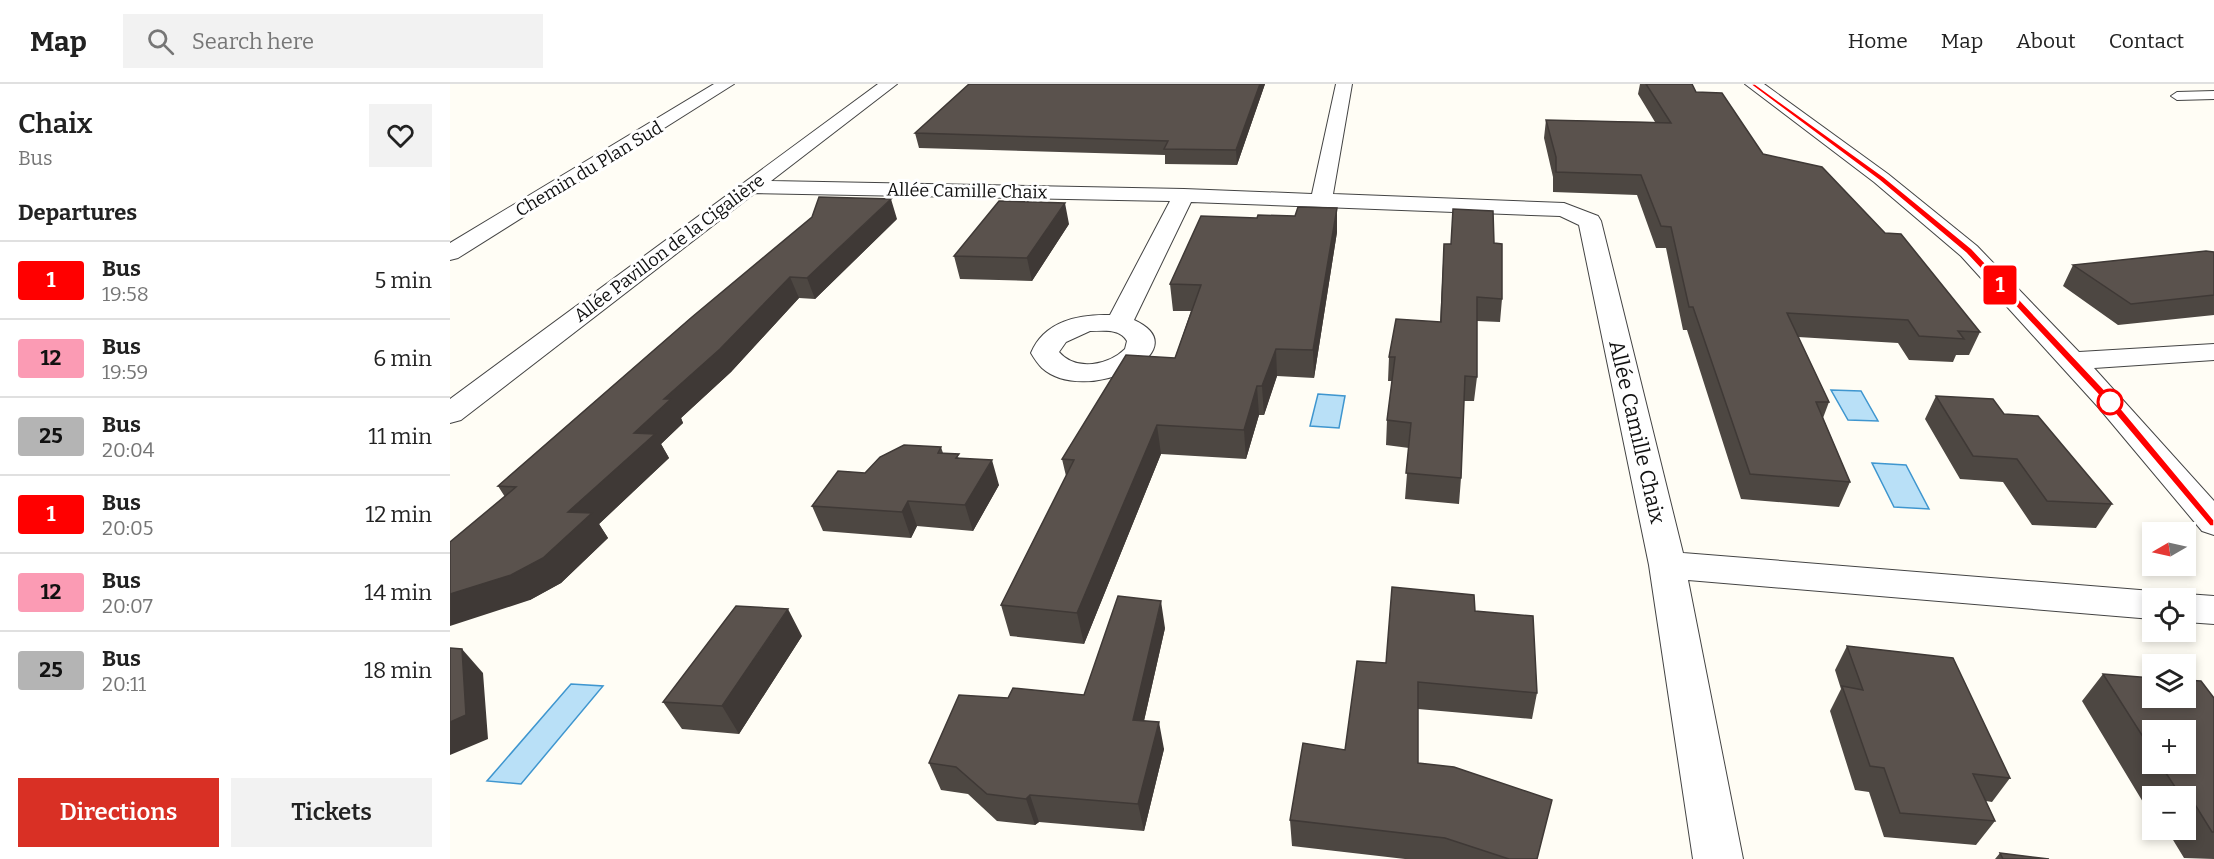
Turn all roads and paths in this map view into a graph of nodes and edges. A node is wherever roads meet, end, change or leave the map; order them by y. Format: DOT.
graph roads {
  1 [pos="726,84"];
  2 [pos="889,84"];
  3 [pos="1344,84"];
  4 [pos="1753,84"];
  5 [pos="2214,95"];
  6 [pos="2177,96"];
  7 [pos="750,187"];
  8 [pos="1185,195"];
  9 [pos="1321,202"];
  10 [pos="450,253"];
  11 [pos="1119,324"];
  12 [pos="2214,352"];
  13 [pos="2072,361"];
  14 [pos="450,414"];
  15 [pos="2214,523"];
  16 [pos="1667,566"];
  17 [pos="2142,604"];
  18 [pos="2196,609"];
  19 [pos="2214,610"];
  20 [pos="1718,859"];
  1 -- 10 [label="street, Chemin du Plan Sud"];
  2 -- 7 [label="street, Allée Pavillon de la Cigalière"];
  3 -- 9 [label="street"];
  4 -- 13 [label="street"];
  5 -- 6 [label="lane"];
  7 -- 8 [label="street, Allée Camille Chaix"];
  7 -- 14 [label="street, Allée Pavillon de la Cigalière"];
  8 -- 9 [label="street, Allée Camille Chaix"];
  8 -- 11 [label="street"];
  9 -- 16 [label="street, Allée Camille Chaix"];
  12 -- 13 [label="street"];
  13 -- 15 [label="street"];
  16 -- 17 [label="street"];
  16 -- 20 [label="street"];
  18 -- 19 [label="street"];
}
